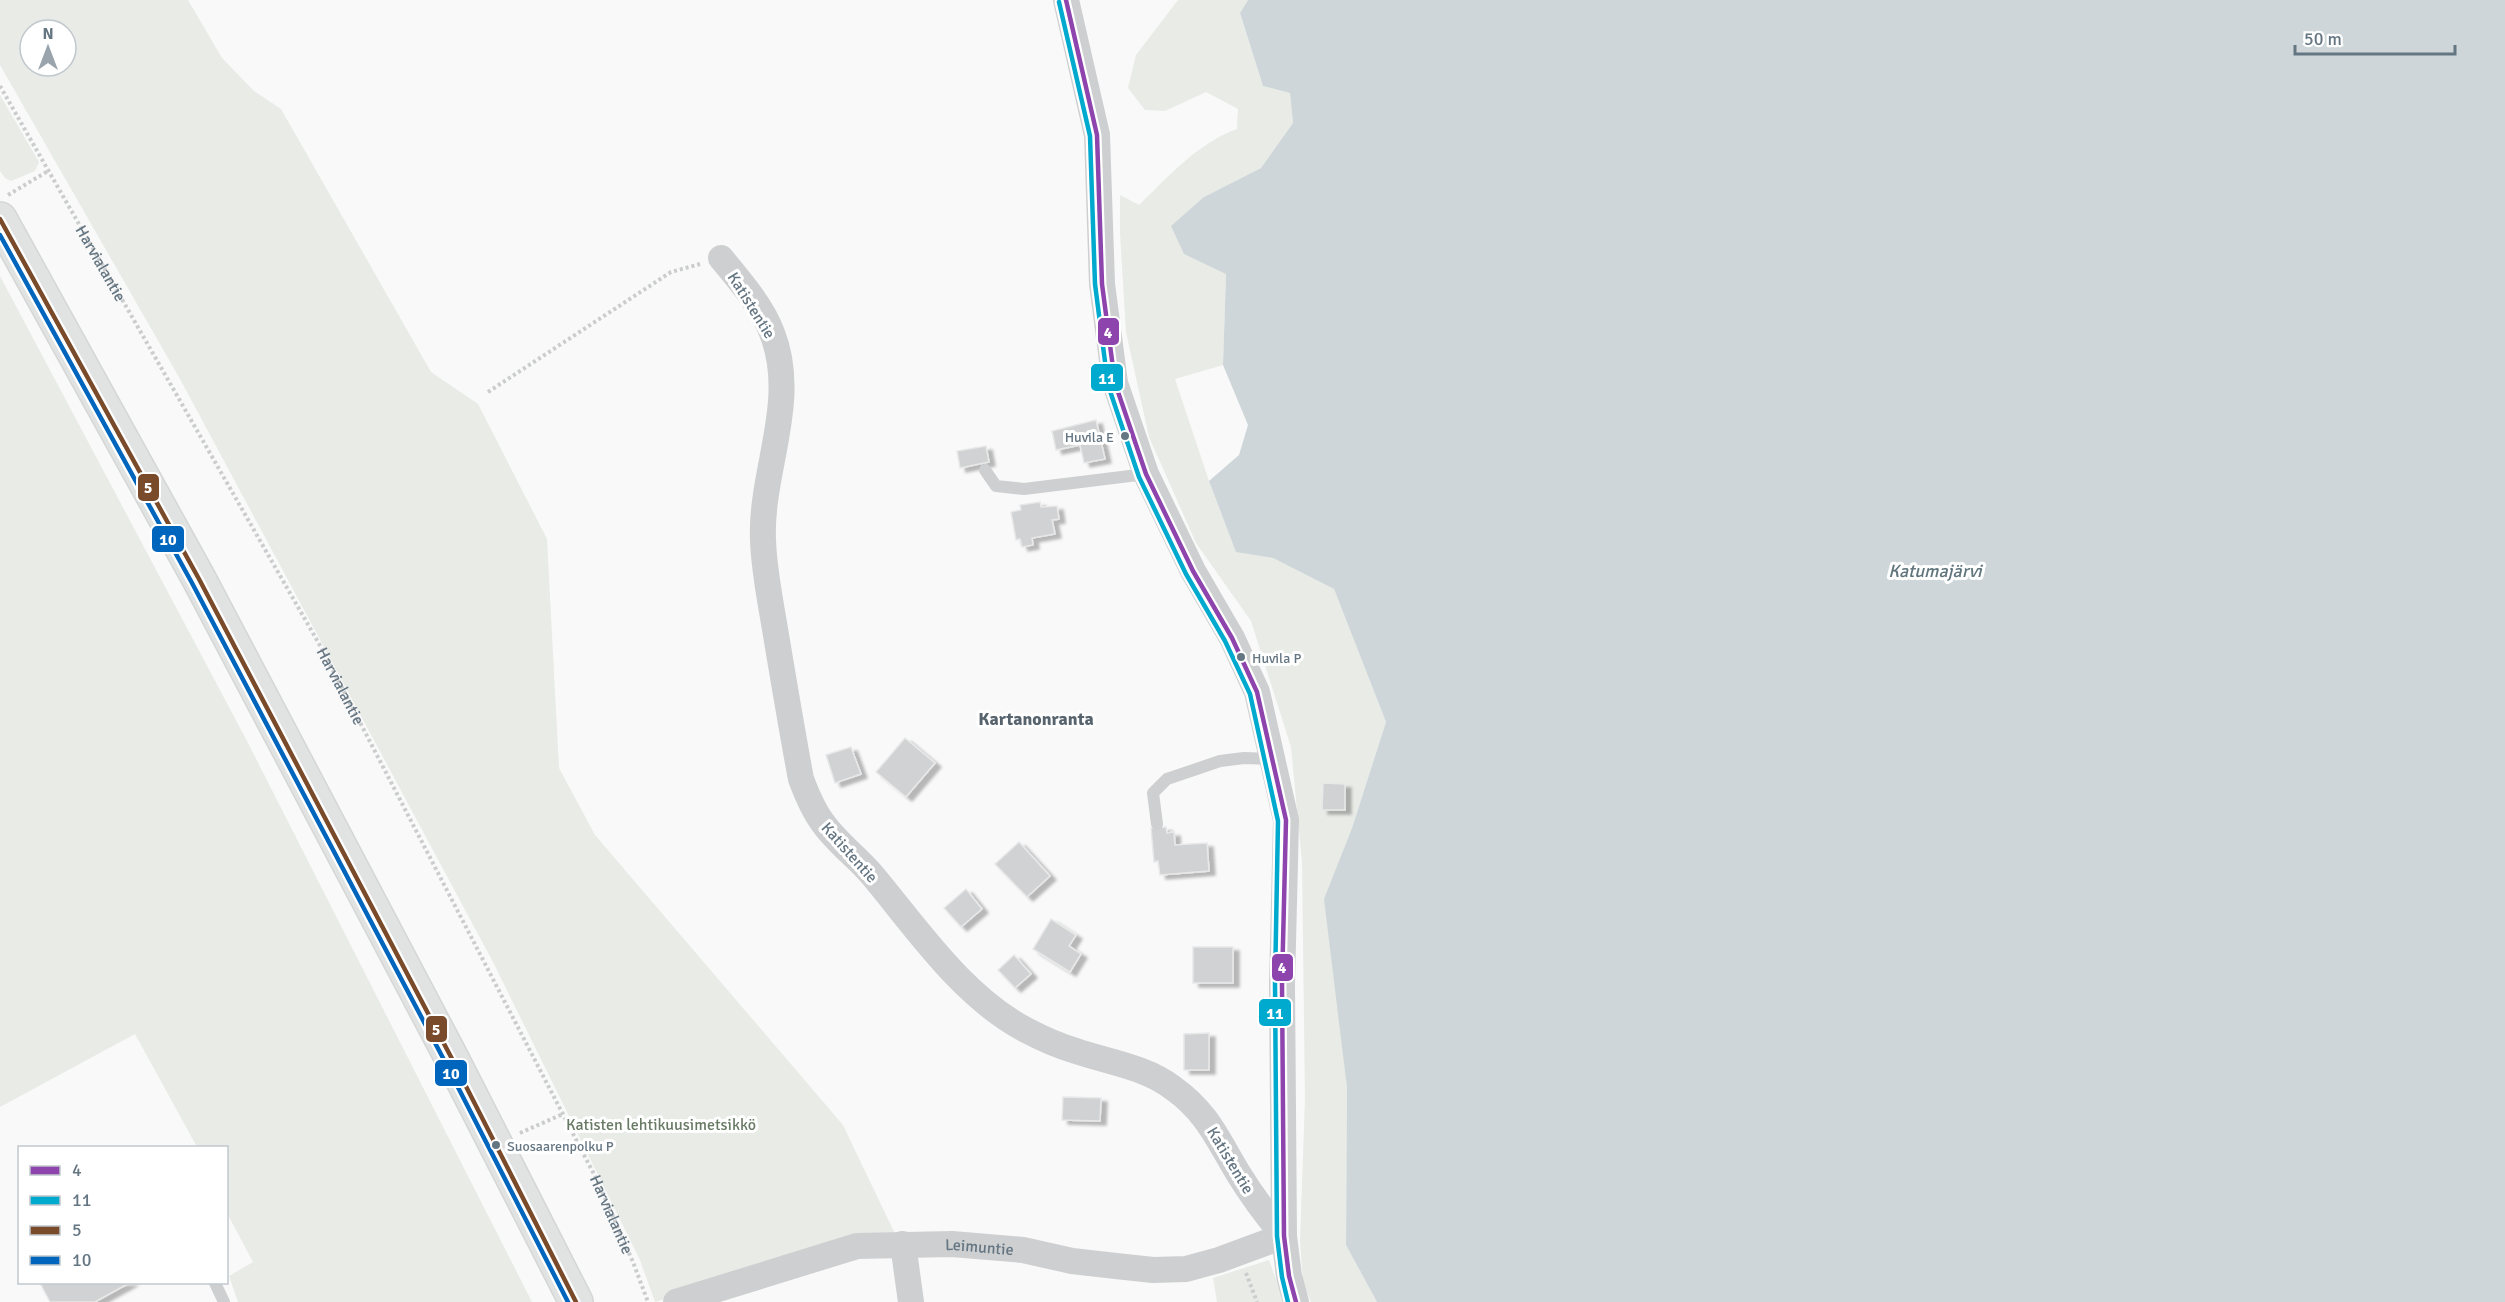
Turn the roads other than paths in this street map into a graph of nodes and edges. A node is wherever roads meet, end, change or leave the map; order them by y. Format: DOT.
graph roads {
  1 [pos="1066,0"];
  2 [pos="0,219"];
  3 [pos="721,258"];
  4 [pos="985,470"];
  5 [pos="1146,474"];
  6 [pos="1272,759"];
  7 [pos="1157,824"];
  8 [pos="1284,1236"];
  9 [pos="903,1244"];
  10 [pos="215,1284"];
  11 [pos="224,1302"];
  12 [pos="576,1302"];
  13 [pos="676,1302"];
  14 [pos="911,1302"];
  15 [pos="1296,1302"];
  1 -- 5 [label="street"];
  2 -- 12 [label="highway"];
  3 -- 8 [label="street, Katistentie"];
  4 -- 5 [label="lane"];
  5 -- 6 [label="street"];
  6 -- 7 [label="lane"];
  6 -- 8 [label="street"];
  8 -- 9 [label="street, Leimuntie"];
  8 -- 15 [label="street"];
  9 -- 13 [label="street, Leimuntie"];
  9 -- 14 [label="street"];
  10 -- 11 [label="lane"];
}
